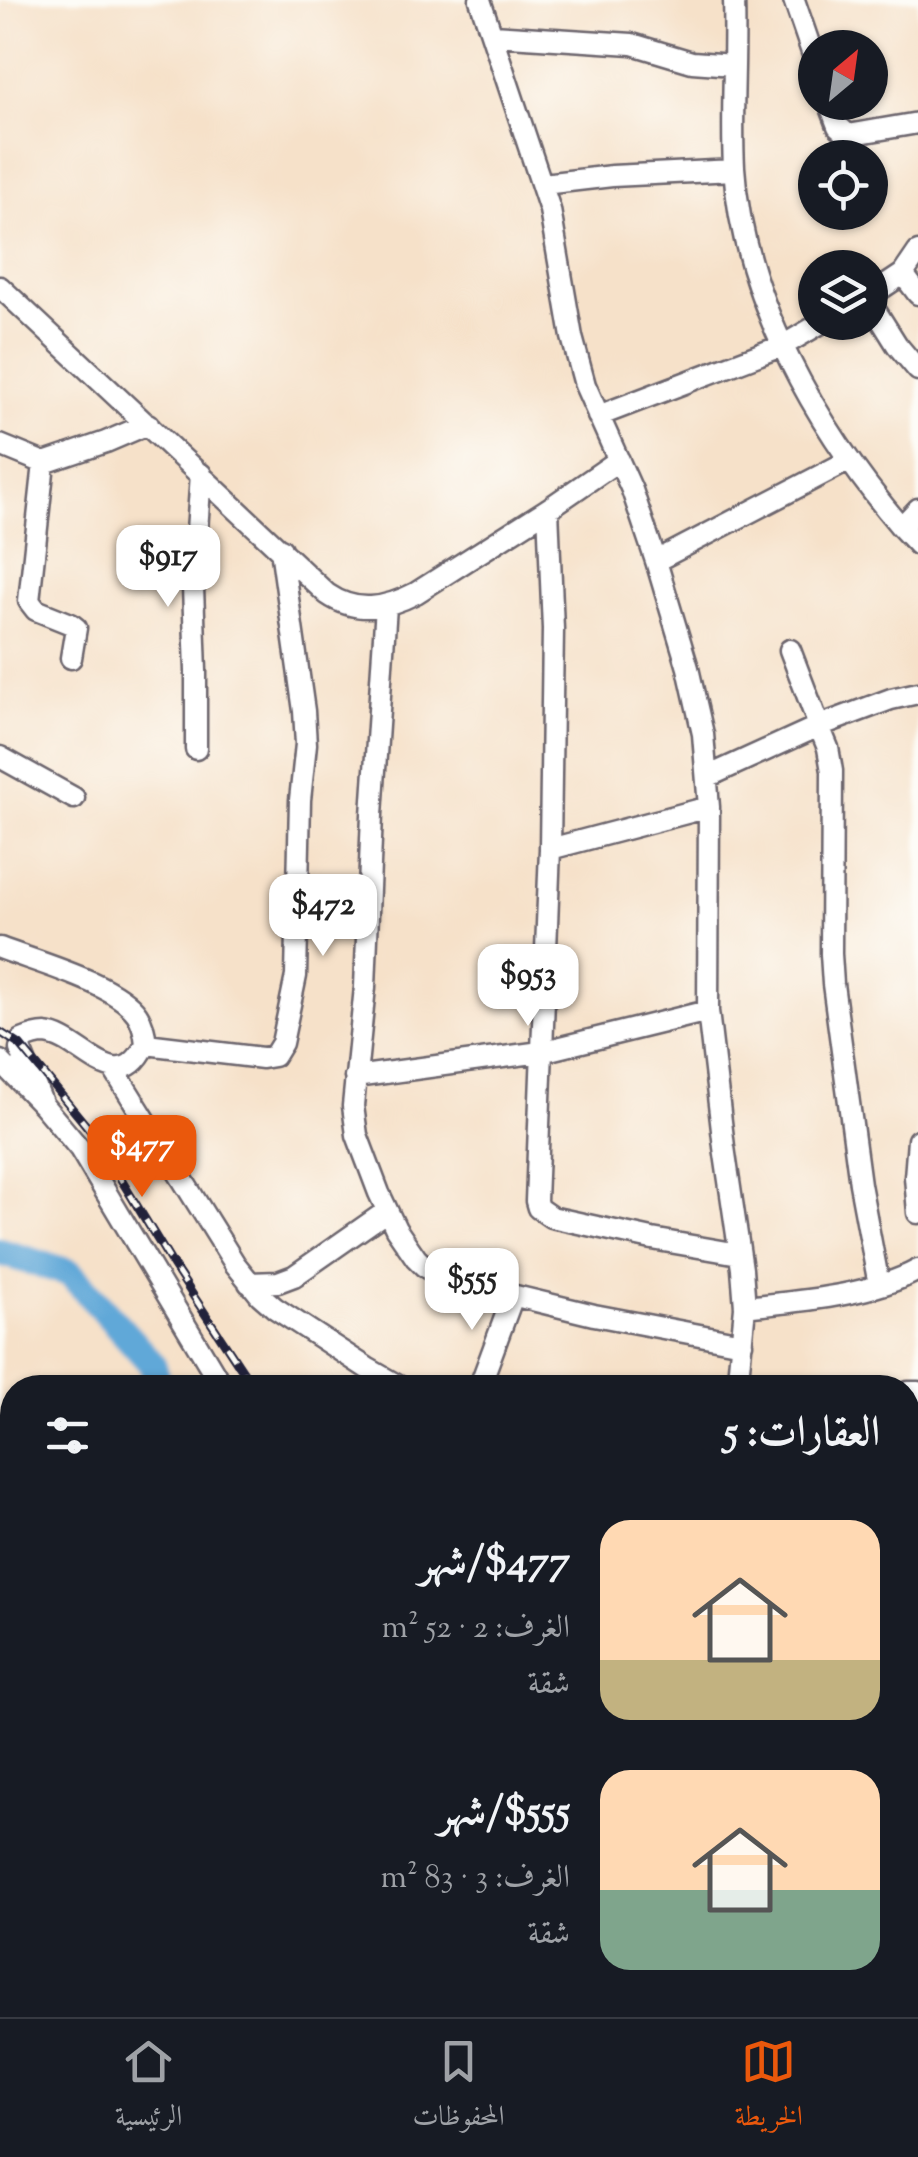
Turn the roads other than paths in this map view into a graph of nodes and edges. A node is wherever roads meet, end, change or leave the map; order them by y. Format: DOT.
graph roads {
  1 [pos="480,0"];
  2 [pos="734,0"];
  3 [pos="794,0"];
  4 [pos="804,30"];
  5 [pos="493,35"];
  6 [pos="732,65"];
  7 [pos="836,120"];
  8 [pos="918,123"];
  9 [pos="734,170"];
  10 [pos="543,184"];
  11 [pos="918,252"];
  12 [pos="903,274"];
  13 [pos="888,285"];
  14 [pos="0,287"];
  15 [pos="918,294"];
  16 [pos="888,329"];
  17 [pos="798,337"];
  18 [pos="784,345"];
  19 [pos="918,370"];
  20 [pos="598,416"];
  21 [pos="148,424"];
  22 [pos="0,444"];
  23 [pos="619,460"];
  24 [pos="848,461"];
  25 [pos="44,464"];
  26 [pos="201,474"];
  27 [pos="548,509"];
  28 [pos="918,510"];
  29 [pos="901,527"];
  30 [pos="918,546"];
  31 [pos="282,549"];
  32 [pos="656,561"];
  33 [pos="386,606"];
  34 [pos="790,650"];
  35 [pos="72,658"];
  36 [pos="918,693"];
  37 [pos="819,726"];
  38 [pos="196,749"];
  39 [pos="0,756"];
  40 [pos="707,777"];
  41 [pos="74,798"];
  42 [pos="709,806"];
  43 [pos="550,849"];
  44 [pos="0,948"];
  45 [pos="708,1011"];
  46 [pos="146,1044"];
  47 [pos="541,1052"];
  48 [pos="0,1060"];
  49 [pos="113,1068"];
  50 [pos="355,1077"];
  51 [pos="43,1104"];
  52 [pos="918,1140"];
  53 [pos="387,1210"];
  54 [pos="918,1213"];
  55 [pos="739,1254"];
  56 [pos="918,1270"];
  57 [pos="249,1282"];
  58 [pos="880,1284"];
  59 [pos="513,1296"];
  60 [pos="745,1307"];
  61 [pos="742,1343"];
  62 [pos="215,1375"];
  63 [pos="377,1375"];
  64 [pos="484,1375"];
  65 [pos="738,1375"];
  1 -- 5 [label="street"];
  2 -- 6 [label="street"];
  3 -- 4 [label="street"];
  5 -- 6 [label="street"];
  5 -- 10 [label="street"];
  6 -- 9 [label="street"];
  7 -- 8 [label="street"];
  9 -- 10 [label="street"];
  9 -- 18 [label="street"];
  10 -- 20 [label="street"];
  11 -- 12 [label="street"];
  12 -- 13 [label="street"];
  12 -- 15 [label="street"];
  14 -- 21 [label="street"];
  16 -- 19 [label="street"];
  17 -- 18 [label="street"];
  18 -- 20 [label="street"];
  18 -- 24 [label="street"];
  20 -- 23 [label="street"];
  21 -- 25 [label="street"];
  21 -- 26 [label="street"];
  22 -- 25 [label="street"];
  23 -- 27 [label="street"];
  23 -- 32 [label="street"];
  24 -- 29 [label="street"];
  24 -- 32 [label="street"];
  25 -- 35 [label="street"];
  26 -- 31 [label="street"];
  26 -- 38 [label="street"];
  27 -- 33 [label="street"];
  27 -- 43 [label="street"];
  28 -- 29 [label="street"];
  29 -- 30 [label="street"];
  31 -- 33 [label="street"];
  31 -- 46 [label="street"];
  32 -- 40 [label="street"];
  33 -- 50 [label="street"];
  34 -- 37 [label="street"];
  36 -- 37 [label="street"];
  37 -- 40 [label="street"];
  37 -- 58 [label="street"];
  39 -- 41 [label="street"];
  40 -- 42 [label="street"];
  42 -- 43 [label="street"];
  42 -- 45 [label="street"];
  43 -- 47 [label="street"];
  44 -- 46 [label="street"];
  45 -- 47 [label="street"];
  45 -- 55 [label="street"];
  46 -- 49 [label="street"];
  47 -- 50 [label="street"];
  47 -- 55 [label="street"];
  48 -- 51 [label="street"];
  49 -- 51 [label="street"];
  49 -- 57 [label="street"];
  50 -- 53 [label="street"];
  51 -- 62 [label="street"];
  52 -- 54 [label="street"];
  53 -- 57 [label="street"];
  53 -- 59 [label="street"];
  55 -- 60 [label="street"];
  56 -- 58 [label="street"];
  57 -- 63 [label="street"];
  58 -- 60 [label="street"];
  59 -- 61 [label="street"];
  59 -- 64 [label="street"];
  60 -- 61 [label="street"];
  61 -- 65 [label="street"];
}
